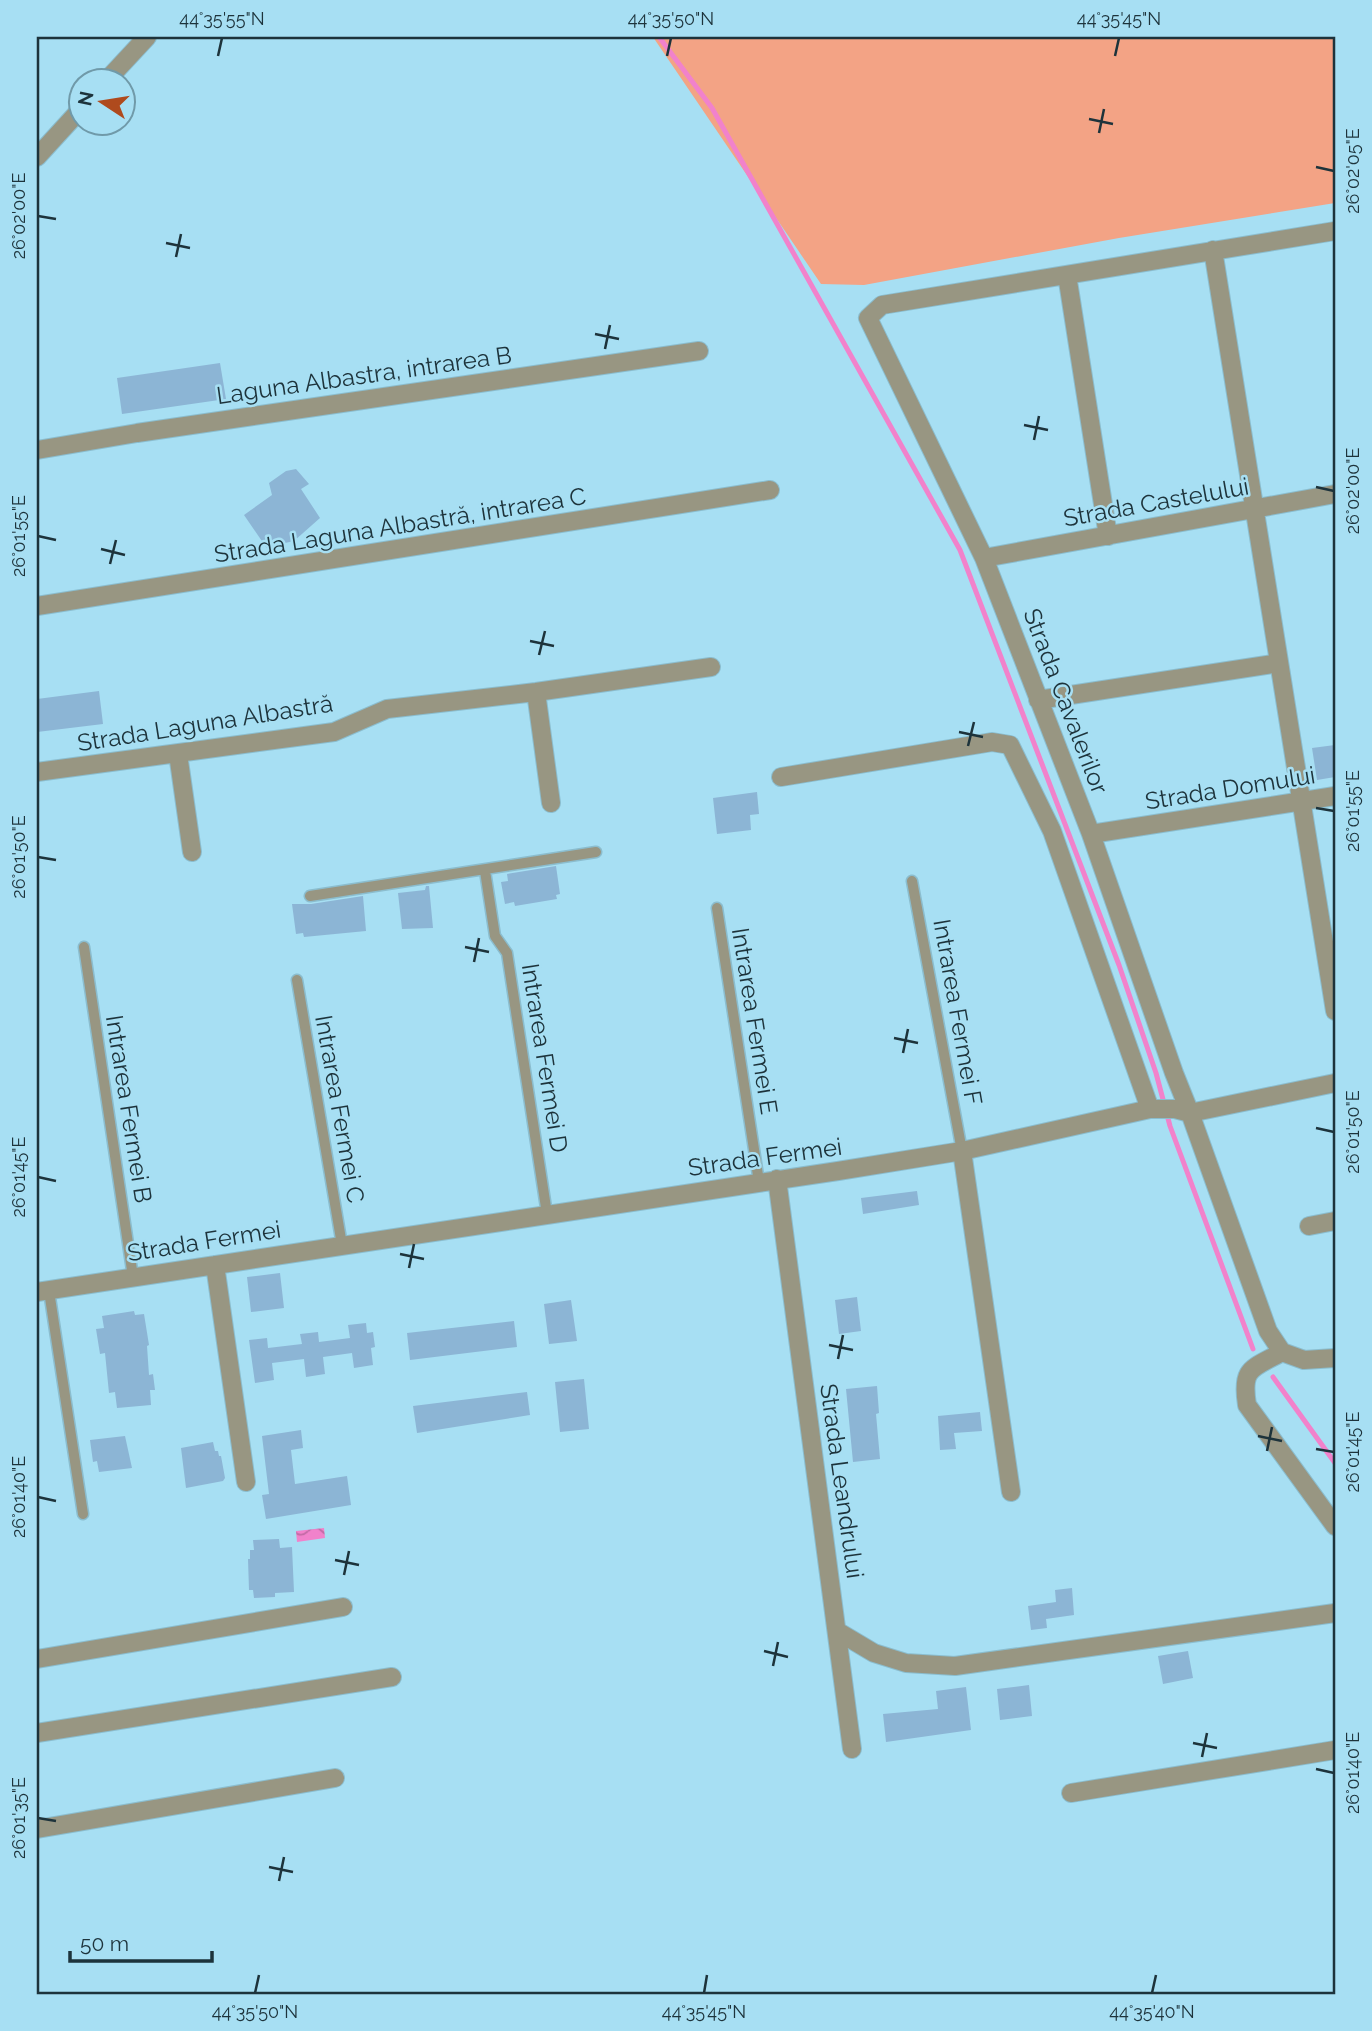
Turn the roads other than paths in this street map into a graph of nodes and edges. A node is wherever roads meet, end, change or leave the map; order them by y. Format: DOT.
graph roads {
  1 [pos="142,39"];
  2 [pos="119,66"];
  3 [pos="66,124"];
  4 [pos="39,151"];
  5 [pos="1335,231"];
  6 [pos="1213,250"];
  7 [pos="1067,275"];
  8 [pos="699,351"];
  9 [pos="37,450"];
  10 [pos="770,490"];
  11 [pos="1335,495"];
  12 [pos="1255,509"];
  13 [pos="1108,537"];
  14 [pos="984,558"];
  15 [pos="37,606"];
  16 [pos="1279,663"];
  17 [pos="711,667"];
  18 [pos="536,692"];
  19 [pos="1038,700"];
  20 [pos="178,754"];
  21 [pos="37,772"];
  22 [pos="781,777"];
  23 [pos="1335,796"];
  24 [pos="1302,801"];
  25 [pos="551,803"];
  26 [pos="1091,834"];
  27 [pos="192,852"];
  28 [pos="596,852"];
  29 [pos="485,871"];
  30 [pos="912,881"];
  31 [pos="310,896"];
  32 [pos="717,908"];
  33 [pos="83,947"];
  34 [pos="297,980"];
  35 [pos="1335,1011"];
  36 [pos="1335,1083"];
  37 [pos="1150,1109"];
  38 [pos="1182,1111"];
  39 [pos="962,1151"];
  40 [pos="777,1179"];
  41 [pos="759,1182"];
  42 [pos="547,1214"];
  43 [pos="1335,1221"];
  44 [pos="1309,1226"];
  45 [pos="342,1245"];
  46 [pos="215,1265"];
  47 [pos="133,1277"];
  48 [pos="43,1292"];
  49 [pos="1282,1352"];
  50 [pos="1335,1358"];
  51 [pos="246,1482"];
  52 [pos="1011,1492"];
  53 [pos="83,1514"];
  54 [pos="1335,1526"];
  55 [pos="343,1606"];
  56 [pos="1335,1613"];
  57 [pos="837,1631"];
  58 [pos="37,1658"];
  59 [pos="392,1677"];
  60 [pos="37,1734"];
  61 [pos="852,1749"];
  62 [pos="1335,1750"];
  63 [pos="335,1779"];
  64 [pos="1071,1793"];
  65 [pos="37,1829"];
  1 -- 2 [label="street"];
  3 -- 4 [label="street"];
  5 -- 6 [label="street"];
  6 -- 7 [label="street"];
  6 -- 12 [label="street"];
  7 -- 13 [label="street"];
  7 -- 14 [label="street, Strada Cavalerilor"];
  8 -- 9 [label="street, Laguna Albastra, intrarea B"];
  10 -- 15 [label="street, Strada Laguna Albastră, intrarea C"];
  11 -- 12 [label="street, Strada Castelului"];
  12 -- 13 [label="street, Strada Castelului"];
  12 -- 16 [label="street"];
  13 -- 14 [label="street, Strada Castelului"];
  14 -- 19 [label="street, Strada Cavalerilor"];
  16 -- 19 [label="street"];
  16 -- 24 [label="street"];
  17 -- 18 [label="street, Strada Laguna Albastră"];
  18 -- 20 [label="street, Strada Laguna Albastră"];
  18 -- 25 [label="street"];
  19 -- 26 [label="street, Strada Cavalerilor"];
  20 -- 21 [label="street, Strada Laguna Albastră"];
  20 -- 27 [label="street"];
  22 -- 37 [label="street"];
  23 -- 24 [label="street, Strada Domului"];
  24 -- 26 [label="street, Strada Domului"];
  24 -- 35 [label="street"];
  26 -- 38 [label="street, Strada Cavalerilor"];
  28 -- 29 [label="lane"];
  29 -- 31 [label="lane"];
  29 -- 42 [label="lane, Intrarea Fermei D"];
  30 -- 39 [label="lane, Intrarea Fermei F"];
  32 -- 41 [label="lane, Intrarea Fermei E"];
  33 -- 47 [label="lane, Intrarea Fermei B"];
  34 -- 45 [label="lane, Intrarea Fermei C"];
  36 -- 38 [label="street, Strada Fermei"];
  37 -- 38 [label="street, Strada Fermei"];
  37 -- 39 [label="street, Strada Fermei"];
  38 -- 49 [label="street"];
  39 -- 40 [label="street, Strada Fermei"];
  39 -- 52 [label="street"];
  40 -- 41 [label="street, Strada Fermei"];
  40 -- 57 [label="street, Strada Leandrului"];
  41 -- 42 [label="street, Strada Fermei"];
  42 -- 45 [label="street, Strada Fermei"];
  43 -- 44 [label="street"];
  45 -- 46 [label="street, Strada Fermei"];
  46 -- 47 [label="street, Strada Fermei"];
  46 -- 51 [label="street"];
  47 -- 48 [label="street, Strada Fermei"];
  48 -- 53 [label="lane"];
  49 -- 50 [label="street"];
  49 -- 54 [label="street"];
  55 -- 58 [label="street"];
  56 -- 57 [label="street"];
  57 -- 61 [label="street, Strada Leandrului"];
  59 -- 60 [label="street"];
  62 -- 64 [label="street"];
  63 -- 65 [label="street"];
}
